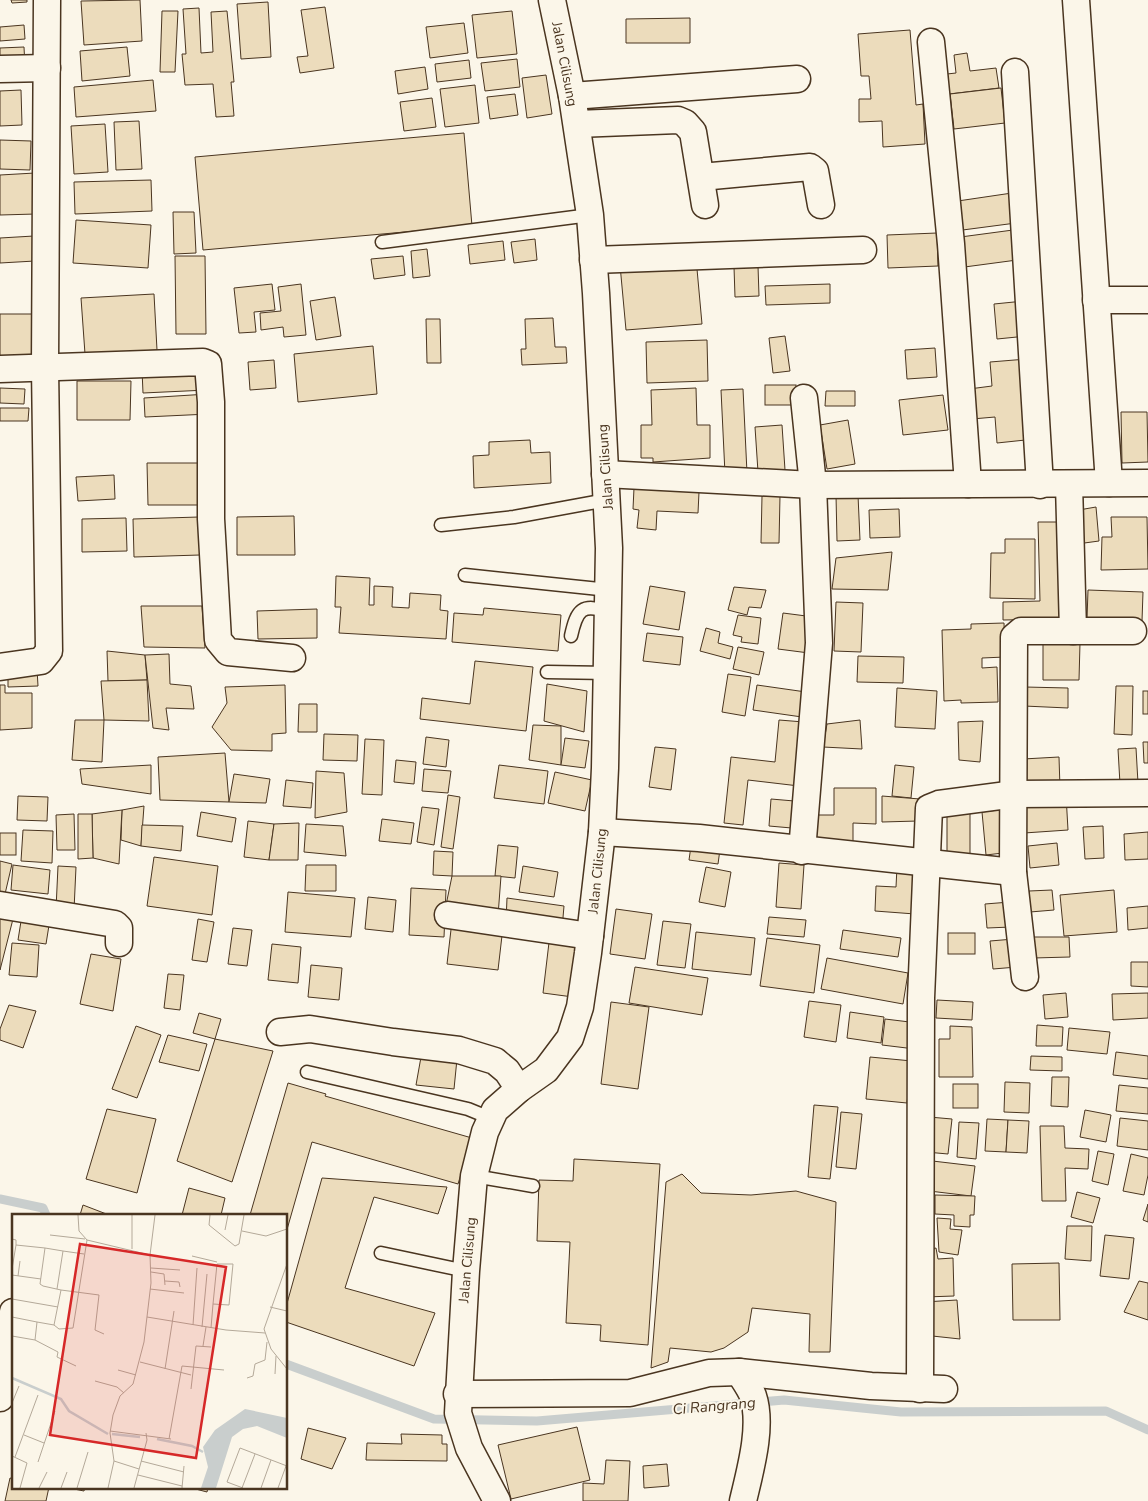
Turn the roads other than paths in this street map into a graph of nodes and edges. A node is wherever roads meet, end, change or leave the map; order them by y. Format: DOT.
graph roads {
  1 [pos="47,0"];
  2 [pos="552,0"];
  3 [pos="1076,0"];
  4 [pos="932,42"];
  5 [pos="47,68"];
  6 [pos="0,69"];
  7 [pos="1015,72"];
  8 [pos="797,79"];
  9 [pos="572,96"];
  10 [pos="577,124"];
  11 [pos="701,177"];
  12 [pos="821,205"];
  13 [pos="705,206"];
  14 [pos="590,215"];
  15 [pos="382,242"];
  16 [pos="862,250"];
  17 [pos="593,260"];
  18 [pos="1096,300"];
  19 [pos="1148,300"];
  20 [pos="44,367"];
  21 [pos="0,369"];
  22 [pos="804,398"];
  23 [pos="605,474"];
  24 [pos="1109,483"];
  25 [pos="1148,483"];
  26 [pos="968,484"];
  27 [pos="1069,484"];
  28 [pos="813,485"];
  29 [pos="1040,485"];
  30 [pos="608,500"];
  31 [pos="441,525"];
  32 [pos="465,575"];
  33 [pos="609,601"];
  34 [pos="1073,631"];
  35 [pos="1133,631"];
  36 [pos="571,636"];
  37 [pos="292,658"];
  38 [pos="0,666"];
  39 [pos="547,672"];
  40 [pos="608,673"];
  41 [pos="1148,793"];
  42 [pos="1015,794"];
  43 [pos="602,832"];
  44 [pos="802,851"];
  45 [pos="927,862"];
  46 [pos="1013,872"];
  47 [pos="0,905"];
  48 [pos="448,915"];
  49 [pos="590,936"];
  50 [pos="119,942"];
  51 [pos="1025,977"];
  52 [pos="280,1032"];
  53 [pos="307,1072"];
  54 [pos="520,1089"];
  55 [pos="490,1118"];
  56 [pos="474,1176"];
  57 [pos="533,1186"];
  58 [pos="381,1253"];
  59 [pos="466,1271"];
  60 [pos="12,1322"];
  61 [pos="739,1372"];
  62 [pos="5,1394"];
  63 [pos="458,1403"];
  64 [pos="497,1501"];
  65 [pos="743,1501"];
  1 -- 5 [label="street"];
  2 -- 9 [label="street, Jalan Cilisung"];
  3 -- 18 [label="street"];
  4 -- 26 [label="street"];
  5 -- 6 [label="street"];
  5 -- 20 [label="street"];
  7 -- 29 [label="street"];
  8 -- 9 [label="street"];
  9 -- 10 [label="street, Jalan Cilisung"];
  10 -- 11 [label="street"];
  10 -- 14 [label="street, Jalan Cilisung"];
  11 -- 12 [label="street"];
  11 -- 13 [label="street"];
  14 -- 15 [label="lane"];
  14 -- 17 [label="street, Jalan Cilisung"];
  16 -- 17 [label="street"];
  17 -- 23 [label="street, Jalan Cilisung"];
  18 -- 19 [label="street"];
  18 -- 24 [label="street"];
  20 -- 21 [label="street"];
  20 -- 37 [label="street"];
  20 -- 38 [label="street"];
  22 -- 28 [label="street"];
  23 -- 28 [label="street"];
  23 -- 30 [label="street, Jalan Cilisung"];
  24 -- 25 [label="street"];
  24 -- 27 [label="street"];
  26 -- 28 [label="street"];
  26 -- 29 [label="street"];
  27 -- 29 [label="street"];
  27 -- 34 [label="street"];
  28 -- 44 [label="street"];
  30 -- 31 [label="lane"];
  30 -- 33 [label="street, Jalan Cilisung"];
  32 -- 33 [label="lane"];
  33 -- 36 [label="lane"];
  33 -- 40 [label="street, Jalan Cilisung"];
  34 -- 35 [label="street"];
  34 -- 42 [label="street"];
  39 -- 40 [label="lane"];
  40 -- 43 [label="street, Jalan Cilisung"];
  41 -- 42 [label="street"];
  42 -- 45 [label="street"];
  42 -- 46 [label="street"];
  43 -- 44 [label="street"];
  43 -- 49 [label="street, Jalan Cilisung"];
  44 -- 45 [label="street"];
  45 -- 46 [label="street"];
  45 -- 61 [label="street"];
  46 -- 51 [label="street"];
  47 -- 50 [label="street"];
  48 -- 49 [label="street"];
  49 -- 54 [label="street, Jalan Cilisung"];
  52 -- 54 [label="street"];
  53 -- 55 [label="lane"];
  54 -- 55 [label="street, Jalan Cilisung"];
  55 -- 56 [label="street, Jalan Cilisung"];
  56 -- 57 [label="lane"];
  56 -- 59 [label="street, Jalan Cilisung"];
  58 -- 59 [label="lane"];
  59 -- 63 [label="street, Jalan Cilisung"];
  60 -- 62 [label="street"];
  61 -- 63 [label="street"];
  61 -- 65 [label="street"];
  63 -- 64 [label="street"];
}
